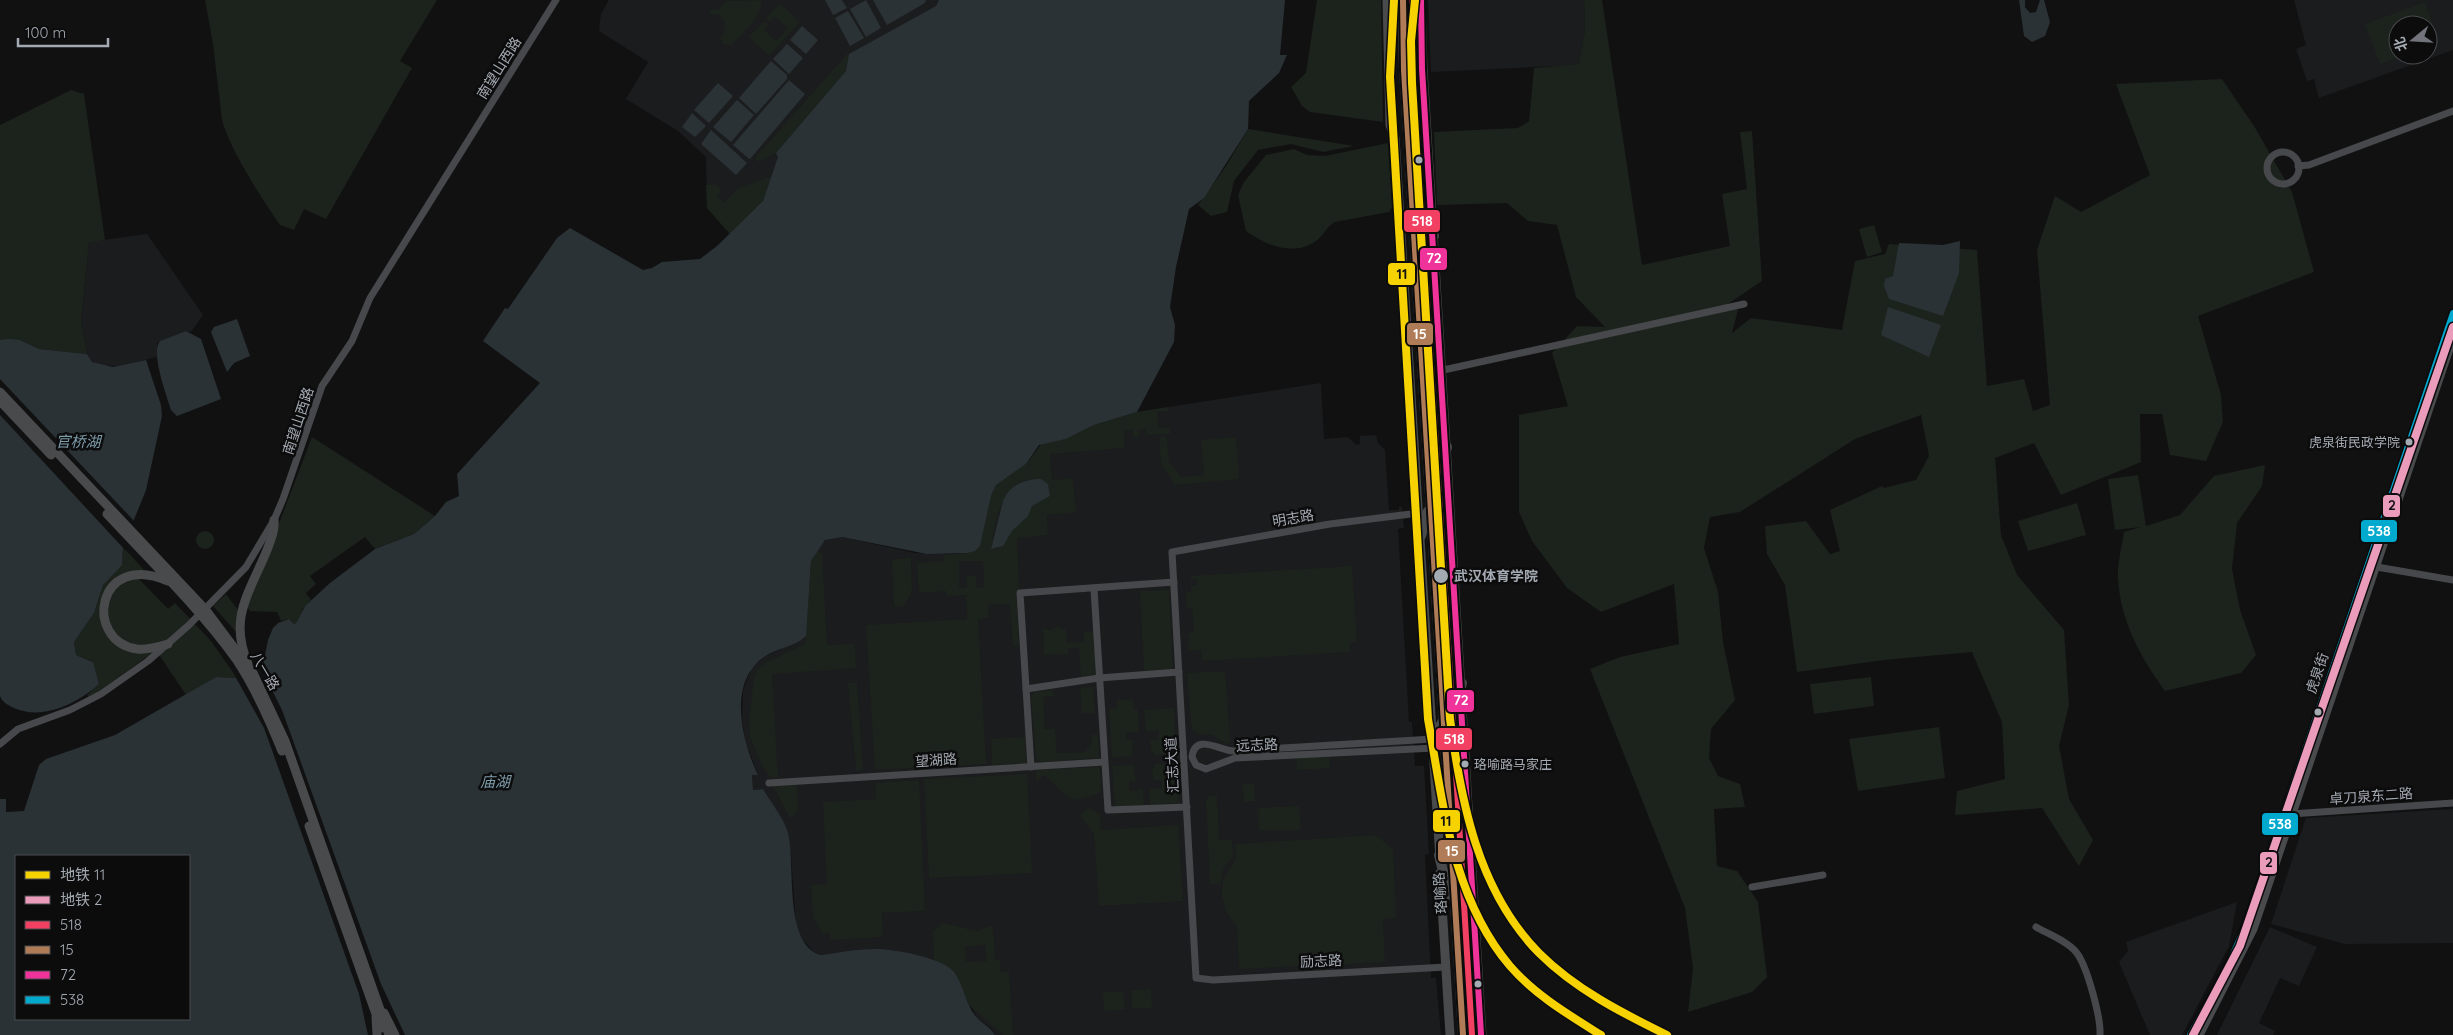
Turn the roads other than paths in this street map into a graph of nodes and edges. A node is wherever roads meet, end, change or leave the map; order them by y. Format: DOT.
graph roads {
  1 [pos="556,0"];
  2 [pos="1387,0"];
  3 [pos="1402,0"];
  4 [pos="1412,0"];
  5 [pos="1421,0"];
  6 [pos="2453,111"];
  7 [pos="2298,166"];
  8 [pos="1422,200"];
  9 [pos="1434,236"];
  10 [pos="1744,304"];
  11 [pos="2453,313"];
  12 [pos="2453,336"];
  13 [pos="1442,370"];
  14 [pos="1426,373"];
  15 [pos="1411,374"];
  16 [pos="0,392"];
  17 [pos="0,401"];
  18 [pos="1447,446"];
  19 [pos="1438,483"];
  20 [pos="1430,503"];
  21 [pos="1419,513"];
  22 [pos="274,520"];
  23 [pos="1421,536"];
  24 [pos="1172,552"];
  25 [pos="2372,566"];
  26 [pos="2453,580"];
  27 [pos="168,581"];
  28 [pos="1174,582"];
  29 [pos="1094,589"];
  30 [pos="168,644"];
  31 [pos="1179,672"];
  32 [pos="253,673"];
  33 [pos="1099,678"];
  34 [pos="1462,683"];
  35 [pos="1026,689"];
  36 [pos="1452,714"];
  37 [pos="1443,720"];
  38 [pos="1182,735"];
  39 [pos="0,744"];
  40 [pos="1434,744"];
  41 [pos="1196,747"];
  42 [pos="1104,762"];
  43 [pos="1031,767"];
  44 [pos="1198,767"];
  45 [pos="1185,780"];
  46 [pos="769,783"];
  47 [pos="2453,803"];
  48 [pos="1186,807"];
  49 [pos="2292,814"];
  50 [pos="1439,855"];
  51 [pos="1823,875"];
  52 [pos="1752,887"];
  53 [pos="1456,922"];
  54 [pos="2036,927"];
  55 [pos="1446,967"];
  56 [pos="1196,978"];
  57 [pos="378,1010"];
  58 [pos="377,1035"];
  59 [pos="384,1035"];
  60 [pos="390,1035"];
  61 [pos="395,1035"];
  62 [pos="1450,1035"];
  63 [pos="1463,1035"];
  64 [pos="1472,1035"];
  65 [pos="1482,1035"];
  66 [pos="2100,1035"];
  67 [pos="2190,1035"];
  68 [pos="2198,1035"];
  1 -- 22 [label="street, 南望山西路"];
  2 -- 15 [label="main road"];
  3 -- 14 [label="highway, 珞喻路"];
  4 -- 8 [label="highway, 珞喻路"];
  5 -- 9 [label="main road"];
  6 -- 7 [label="street"];
  7 -- 7 [label="street"];
  8 -- 9 [label="highway"];
  8 -- 14 [label="highway, 珞喻路"];
  9 -- 13 [label="main road"];
  10 -- 13 [label="street"];
  11 -- 25 [label="main road, 虎泉街"];
  12 -- 25 [label="main road, 虎泉街"];
  13 -- 14 [label="street"];
  13 -- 18 [label="main road"];
  14 -- 15 [label="street"];
  14 -- 19 [label="highway, 珞喻路"];
  14 -- 20 [label="highway, 珞喻路"];
  15 -- 21 [label="main road"];
  16 -- 32 [label="main road, 八一路, bridge"];
  17 -- 27 [label="main road, 八一路, bridge"];
  18 -- 19 [label="highway"];
  18 -- 34 [label="main road"];
  19 -- 36 [label="highway, 珞喻路"];
  20 -- 23 [label="highway"];
  20 -- 37 [label="highway, 珞喻路"];
  21 -- 23 [label="main road"];
  21 -- 24 [label="street, 明志路"];
  22 -- 30 [label="street, 南望山西路"];
  22 -- 32 [label="main road, bridge"];
  23 -- 40 [label="main road"];
  24 -- 28 [label="street, 汇志大道"];
  25 -- 26 [label="street"];
  25 -- 49 [label="main road, 虎泉街"];
  25 -- 67 [label="main road, 虎泉街"];
  27 -- 30 [label="main road"];
  27 -- 57 [label="main road, 八一路, bridge"];
  28 -- 29 [label="street"];
  28 -- 31 [label="street, 汇志大道"];
  29 -- 33 [label="street"];
  29 -- 35 [label="street"];
  30 -- 39 [label="street, 南望山西路"];
  31 -- 33 [label="street"];
  31 -- 38 [label="street, 汇志大道"];
  32 -- 57 [label="main road, 八一路, bridge"];
  33 -- 35 [label="street"];
  33 -- 42 [label="street"];
  34 -- 36 [label="highway"];
  34 -- 65 [label="main road"];
  35 -- 43 [label="street"];
  36 -- 64 [label="highway, 珞喻路"];
  37 -- 40 [label="highway"];
  37 -- 53 [label="highway, 珞喻路"];
  38 -- 41 [label="street"];
  38 -- 45 [label="street, 汇志大道"];
  40 -- 41 [label="street, 远志路"];
  40 -- 44 [label="street, 远志路"];
  40 -- 50 [label="main road"];
  41 -- 44 [label="street"];
  42 -- 43 [label="street, 望湖路"];
  42 -- 48 [label="street"];
  43 -- 46 [label="street, 望湖路"];
  44 -- 45 [label="street"];
  45 -- 48 [label="street, 汇志大道"];
  47 -- 49 [label="street, 卓刀泉东二路"];
  48 -- 56 [label="street, 汇志大道"];
  49 -- 68 [label="main road, 虎泉街"];
  50 -- 53 [label="highway"];
  50 -- 55 [label="main road"];
  51 -- 52 [label="street"];
  53 -- 63 [label="highway, 珞喻路"];
  54 -- 66 [label="street"];
  55 -- 56 [label="street, 励志路"];
  55 -- 62 [label="main road"];
  57 -- 58 [label="main road, bridge"];
  57 -- 59 [label="main road, 八一路, bridge"];
  57 -- 60 [label="main road, 八一路, bridge"];
  57 -- 61 [label="main road, bridge"];
}
